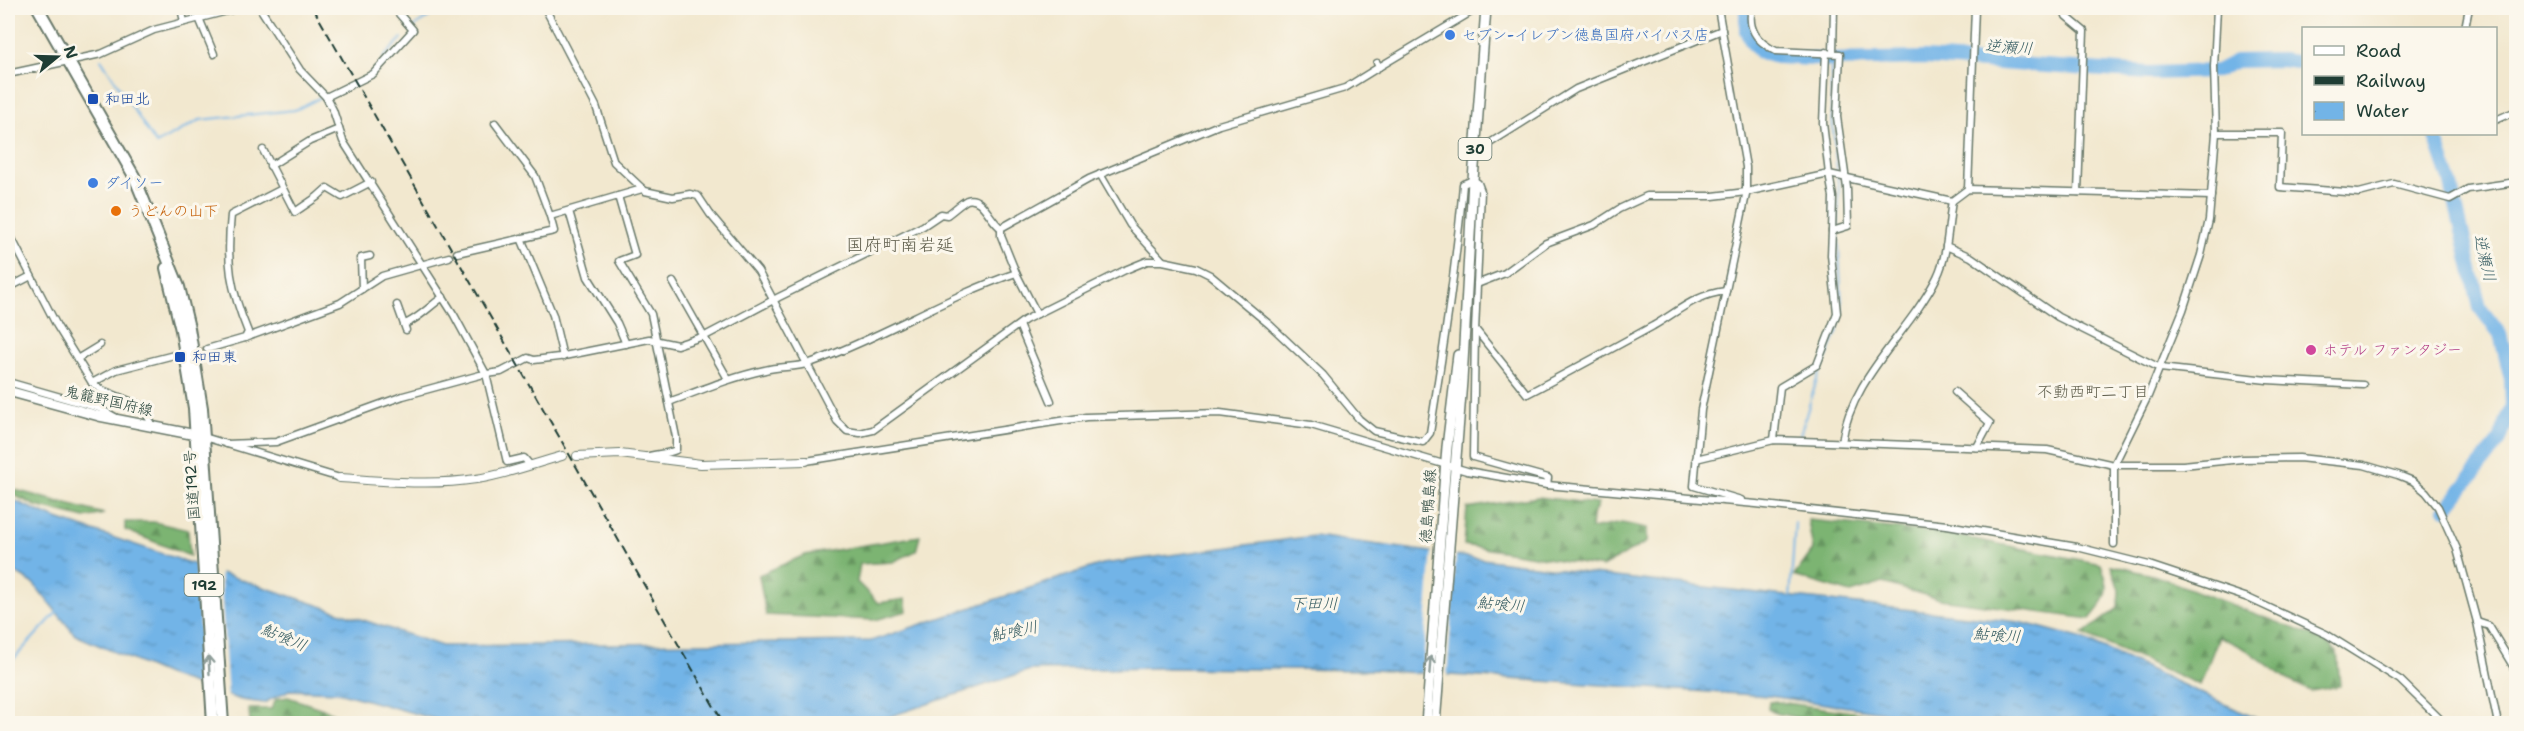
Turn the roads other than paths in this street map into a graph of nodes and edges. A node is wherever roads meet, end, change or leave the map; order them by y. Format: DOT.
graph roads {
  1 [pos="40,8"];
  2 [pos="181,8"];
  3 [pos="239,8"];
  4 [pos="260,8"];
  5 [pos="394,8"];
  6 [pos="544,8"];
  7 [pos="1478,8"];
  8 [pos="1486,8"];
  9 [pos="1718,8"];
  10 [pos="1752,8"];
  11 [pos="1834,8"];
  12 [pos="1975,8"];
  13 [pos="2065,8"];
  14 [pos="2217,8"];
  15 [pos="2469,8"];
  16 [pos="199,18"];
  17 [pos="184,22"];
  18 [pos="2465,27"];
  19 [pos="1722,30"];
  20 [pos="1825,53"];
  21 [pos="214,54"];
  22 [pos="1838,57"];
  23 [pos="68,62"];
  24 [pos="8,74"];
  25 [pos="325,95"];
  26 [pos="2517,111"];
  27 [pos="2497,120"];
  28 [pos="495,123"];
  29 [pos="339,129"];
  30 [pos="2216,133"];
  31 [pos="263,150"];
  32 [pos="1474,153"];
  33 [pos="270,166"];
  34 [pos="1100,174"];
  35 [pos="1830,174"];
  36 [pos="1843,177"];
  37 [pos="1473,180"];
  38 [pos="371,182"];
  39 [pos="2517,182"];
  40 [pos="282,189"];
  41 [pos="642,189"];
  42 [pos="1968,189"];
  43 [pos="1746,192"];
  44 [pos="2078,192"];
  45 [pos="618,196"];
  46 [pos="2211,196"];
  47 [pos="1952,201"];
  48 [pos="569,210"];
  49 [pos="550,216"];
  50 [pos="1001,228"];
  51 [pos="1833,230"];
  52 [pos="8,231"];
  53 [pos="521,238"];
  54 [pos="1946,246"];
  55 [pos="457,253"];
  56 [pos="370,256"];
  57 [pos="450,257"];
  58 [pos="1163,261"];
  59 [pos="423,266"];
  60 [pos="1016,273"];
  61 [pos="31,276"];
  62 [pos="674,282"];
  63 [pos="1476,285"];
  64 [pos="8,288"];
  65 [pos="362,289"];
  66 [pos="1726,291"];
  67 [pos="443,297"];
  68 [pos="775,299"];
  69 [pos="397,305"];
  70 [pos="1037,314"];
  71 [pos="1019,325"];
  72 [pos="1475,330"];
  73 [pos="703,337"];
  74 [pos="244,338"];
  75 [pos="657,340"];
  76 [pos="626,344"];
  77 [pos="100,345"];
  78 [pos="207,349"];
  79 [pos="178,354"];
  80 [pos="563,357"];
  81 [pos="77,359"];
  82 [pos="808,364"];
  83 [pos="2160,368"];
  84 [pos="486,374"];
  85 [pos="728,379"];
  86 [pos="8,382"];
  87 [pos="92,383"];
  88 [pos="2363,385"];
  89 [pos="8,391"];
  90 [pos="1955,392"];
  91 [pos="1051,401"];
  92 [pos="669,402"];
  93 [pos="121,421"];
  94 [pos="153,426"];
  95 [pos="1774,440"];
  96 [pos="200,442"];
  97 [pos="1842,442"];
  98 [pos="227,444"];
  99 [pos="1977,447"];
  100 [pos="562,456"];
  101 [pos="578,456"];
  102 [pos="646,457"];
  103 [pos="1696,459"];
  104 [pos="807,461"];
  105 [pos="530,465"];
  106 [pos="2114,465"];
  107 [pos="1450,470"];
  108 [pos="340,478"];
  109 [pos="1547,485"];
  110 [pos="1756,504"];
  111 [pos="2114,544"];
  112 [pos="2477,622"];
  113 [pos="2517,671"];
  114 [pos="213,723"];
  115 [pos="223,723"];
  116 [pos="1426,723"];
  117 [pos="1435,723"];
  118 [pos="2445,723"];
  119 [pos="2498,723"];
  1 -- 23 [label="highway, 国道192号 / 192"];
  2 -- 17 [label="street"];
  3 -- 16 [label="street"];
  4 -- 25 [label="street"];
  5 -- 25 [label="street"];
  6 -- 41 [label="street"];
  7 -- 34 [label="street"];
  8 -- 32 [label="main road, 徳島鴨島線 / 30"];
  9 -- 19 [label="street"];
  10 -- 20 [label="street"];
  11 -- 22 [label="street"];
  12 -- 42 [label="street"];
  13 -- 44 [label="street"];
  14 -- 30 [label="street"];
  15 -- 18 [label="street"];
  16 -- 17 [label="street"];
  16 -- 21 [label="street"];
  17 -- 23 [label="street"];
  19 -- 32 [label="street"];
  19 -- 43 [label="street"];
  20 -- 22 [label="street"];
  20 -- 35 [label="street"];
  22 -- 36 [label="street"];
  23 -- 24 [label="street"];
  23 -- 96 [label="highway, 国道192号 / 192"];
  25 -- 29 [label="street"];
  26 -- 27 [label="street"];
  28 -- 49 [label="street"];
  29 -- 33 [label="street"];
  29 -- 38 [label="street"];
  30 -- 39 [label="street"];
  30 -- 46 [label="street"];
  31 -- 33 [label="street"];
  32 -- 37 [label="main road, 徳島鴨島線 / 30"];
  33 -- 40 [label="street"];
  34 -- 50 [label="street"];
  34 -- 58 [label="street"];
  35 -- 36 [label="street"];
  35 -- 43 [label="street"];
  35 -- 51 [label="street"];
  36 -- 47 [label="street"];
  36 -- 51 [label="street"];
  37 -- 58 [label="street"];
  37 -- 63 [label="street"];
  37 -- 107 [label="main road, 徳島鴨島線 / 30"];
  38 -- 40 [label="street"];
  38 -- 59 [label="street"];
  40 -- 74 [label="street"];
  41 -- 45 [label="street"];
  41 -- 68 [label="street"];
  42 -- 44 [label="street"];
  42 -- 47 [label="street"];
  43 -- 63 [label="street"];
  43 -- 66 [label="street"];
  44 -- 46 [label="street"];
  45 -- 48 [label="street"];
  45 -- 75 [label="street"];
  46 -- 83 [label="street"];
  47 -- 54 [label="street"];
  48 -- 49 [label="street"];
  48 -- 76 [label="street"];
  49 -- 53 [label="street"];
  50 -- 60 [label="street"];
  50 -- 68 [label="street"];
  51 -- 95 [label="street"];
  52 -- 61 [label="street"];
  53 -- 55 [label="street"];
  53 -- 80 [label="street"];
  54 -- 83 [label="street"];
  54 -- 97 [label="street"];
  56 -- 65 [label="street"];
  57 -- 59 [label="street"];
  58 -- 70 [label="street"];
  59 -- 65 [label="street"];
  59 -- 67 [label="street"];
  60 -- 70 [label="street"];
  60 -- 82 [label="street"];
  61 -- 64 [label="street"];
  61 -- 81 [label="street"];
  62 -- 73 [label="street"];
  63 -- 72 [label="street"];
  65 -- 74 [label="street"];
  66 -- 72 [label="street"];
  66 -- 103 [label="street"];
  67 -- 69 [label="street"];
  67 -- 84 [label="street"];
  68 -- 73 [label="street"];
  68 -- 82 [label="street"];
  70 -- 71 [label="street"];
  71 -- 82 [label="street"];
  71 -- 91 [label="street"];
  72 -- 109 [label="street"];
  73 -- 75 [label="street"];
  73 -- 85 [label="street"];
  74 -- 78 [label="street"];
  75 -- 76 [label="street"];
  75 -- 92 [label="street"];
  76 -- 80 [label="street"];
  77 -- 81 [label="street"];
  79 -- 87 [label="street"];
  80 -- 84 [label="street"];
  81 -- 87 [label="street"];
  82 -- 85 [label="street"];
  83 -- 88 [label="street"];
  83 -- 106 [label="street"];
  84 -- 98 [label="street"];
  84 -- 105 [label="street"];
  85 -- 92 [label="street"];
  86 -- 93 [label="street"];
  87 -- 94 [label="street"];
  89 -- 93 [label="main road, 鬼籠野国府線"];
  90 -- 99 [label="street"];
  92 -- 102 [label="street"];
  93 -- 94 [label="main road, 鬼籠野国府線"];
  94 -- 96 [label="main road, 鬼籠野国府線"];
  95 -- 97 [label="street"];
  95 -- 103 [label="street"];
  96 -- 98 [label="street"];
  114 -- 96 [label="highway, 国道192号 / 192, one-way"];
  96 -- 115 [label="highway, 国道192号 / 192"];
  97 -- 99 [label="street"];
  98 -- 108 [label="street"];
  99 -- 106 [label="street"];
  100 -- 105 [label="street"];
  101 -- 102 [label="street"];
  102 -- 104 [label="street"];
  103 -- 110 [label="street"];
  104 -- 107 [label="street"];
  105 -- 108 [label="street"];
  106 -- 111 [label="street"];
  106 -- 112 [label="street"];
  107 -- 109 [label="street"];
  116 -- 107 [label="main road, 徳島鴨島線 / 30, one-way"];
  107 -- 117 [label="main road, 徳島鴨島線 / 30"];
  109 -- 110 [label="street"];
  110 -- 118 [label="street"];
  112 -- 113 [label="street"];
  112 -- 119 [label="street"];
}
